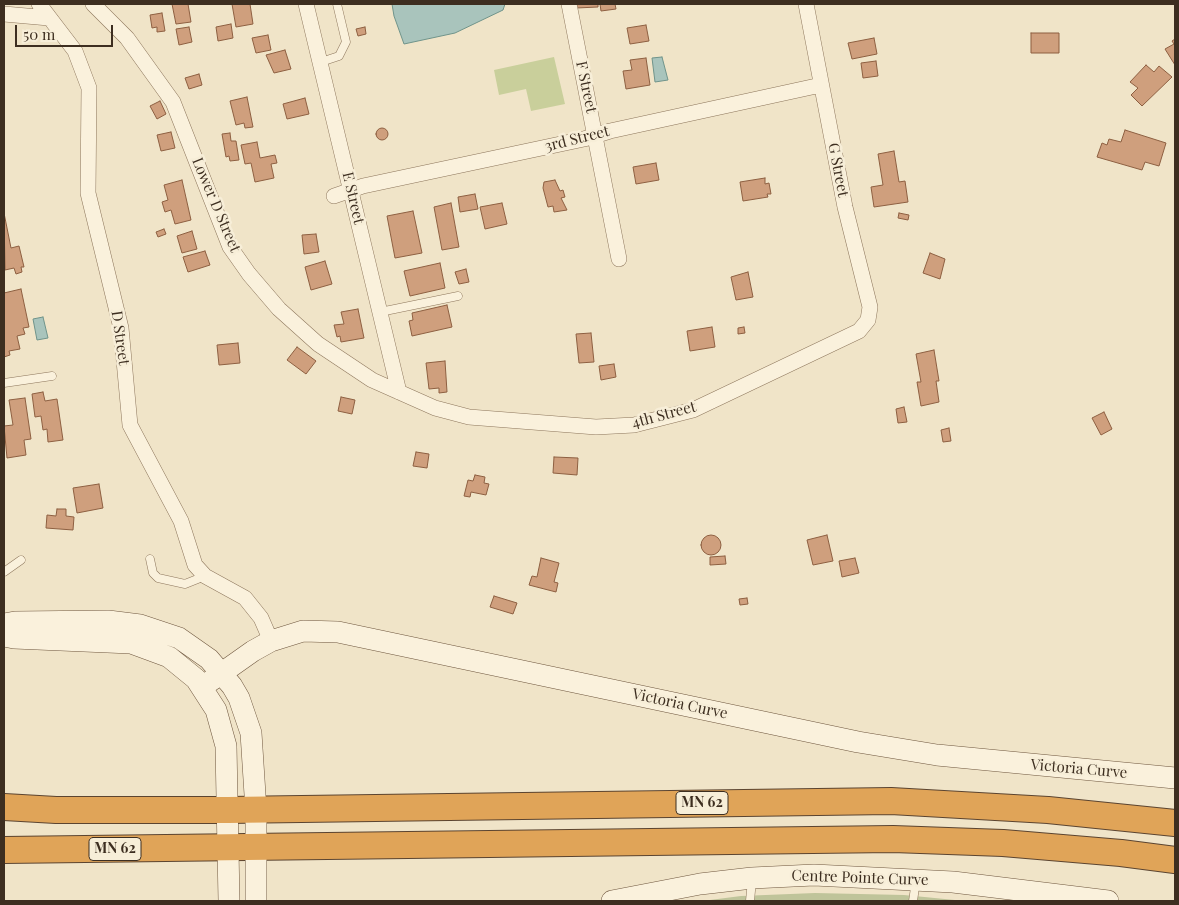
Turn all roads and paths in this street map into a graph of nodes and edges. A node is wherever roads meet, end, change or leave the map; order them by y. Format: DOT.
graph roads {
  1 [pos="38,4"];
  2 [pos="93,4"];
  3 [pos="306,4"];
  4 [pos="338,4"];
  5 [pos="569,4"];
  6 [pos="806,4"];
  7 [pos="4,14"];
  8 [pos="49,18"];
  9 [pos="320,62"];
  10 [pos="822,85"];
  11 [pos="596,135"];
  12 [pos="351,191"];
  13 [pos="334,196"];
  14 [pos="619,259"];
  15 [pos="458,296"];
  16 [pos="380,312"];
  17 [pos="859,331"];
  18 [pos="52,376"];
  19 [pos="4,383"];
  20 [pos="398,392"];
  21 [pos="150,559"];
  22 [pos="21,560"];
  23 [pos="4,572"];
  24 [pos="205,576"];
  25 [pos="4,624"];
  26 [pos="4,636"];
  27 [pos="271,641"];
  28 [pos="222,674"];
  29 [pos="202,687"];
  30 [pos="1175,778"];
  31 [pos="4,807"];
  32 [pos="228,810"];
  33 [pos="256,810"];
  34 [pos="1175,823"];
  35 [pos="255,847"];
  36 [pos="227,848"];
  37 [pos="4,850"];
  38 [pos="1175,860"];
  39 [pos="752,878"];
  40 [pos="916,879"];
  41 [pos="229,901"];
  42 [pos="256,901"];
  43 [pos="612,901"];
  44 [pos="750,901"];
  45 [pos="913,901"];
  46 [pos="1108,901"];
  1 -- 8 [label="street, D Street"];
  2 -- 20 [label="street, Lower D Street"];
  3 -- 9 [label="street, E Street"];
  4 -- 9 [label="lane"];
  5 -- 11 [label="street, F Street"];
  6 -- 10 [label="street, G Street"];
  7 -- 8 [label="street"];
  8 -- 24 [label="street, D Street"];
  9 -- 12 [label="street, E Street"];
  10 -- 11 [label="street, 3rd Street"];
  10 -- 17 [label="street, G Street"];
  11 -- 12 [label="street, 3rd Street"];
  11 -- 14 [label="street, F Street"];
  12 -- 13 [label="street, 3rd Street"];
  12 -- 16 [label="street, E Street"];
  15 -- 16 [label="lane"];
  16 -- 20 [label="street, E Street"];
  17 -- 20 [label="street, 4th Street"];
  18 -- 19 [label="lane"];
  21 -- 24 [label="lane"];
  22 -- 23 [label="lane"];
  24 -- 27 [label="street, D Street"];
  25 -- 28 [label="street"];
  26 -- 29 [label="street"];
  27 -- 28 [label="street, Victoria Curve"];
  27 -- 30 [label="street, Victoria Curve"];
  28 -- 29 [label="street, Victoria Curve"];
  28 -- 33 [label="street"];
  29 -- 32 [label="street"];
  31 -- 32 [label="highway, MN 62"];
  32 -- 33 [label="highway, MN 62"];
  32 -- 36 [label="street"];
  33 -- 34 [label="highway, MN 62"];
  33 -- 35 [label="street"];
  35 -- 36 [label="highway, MN 62"];
  35 -- 38 [label="highway, MN 62"];
  35 -- 42 [label="street"];
  36 -- 37 [label="highway, MN 62"];
  36 -- 41 [label="street"];
  39 -- 40 [label="street, Centre Pointe Curve"];
  39 -- 43 [label="street, Centre Pointe Curve"];
  39 -- 44 [label="lane"];
  40 -- 45 [label="lane"];
  40 -- 46 [label="street, Centre Pointe Curve"];
}
